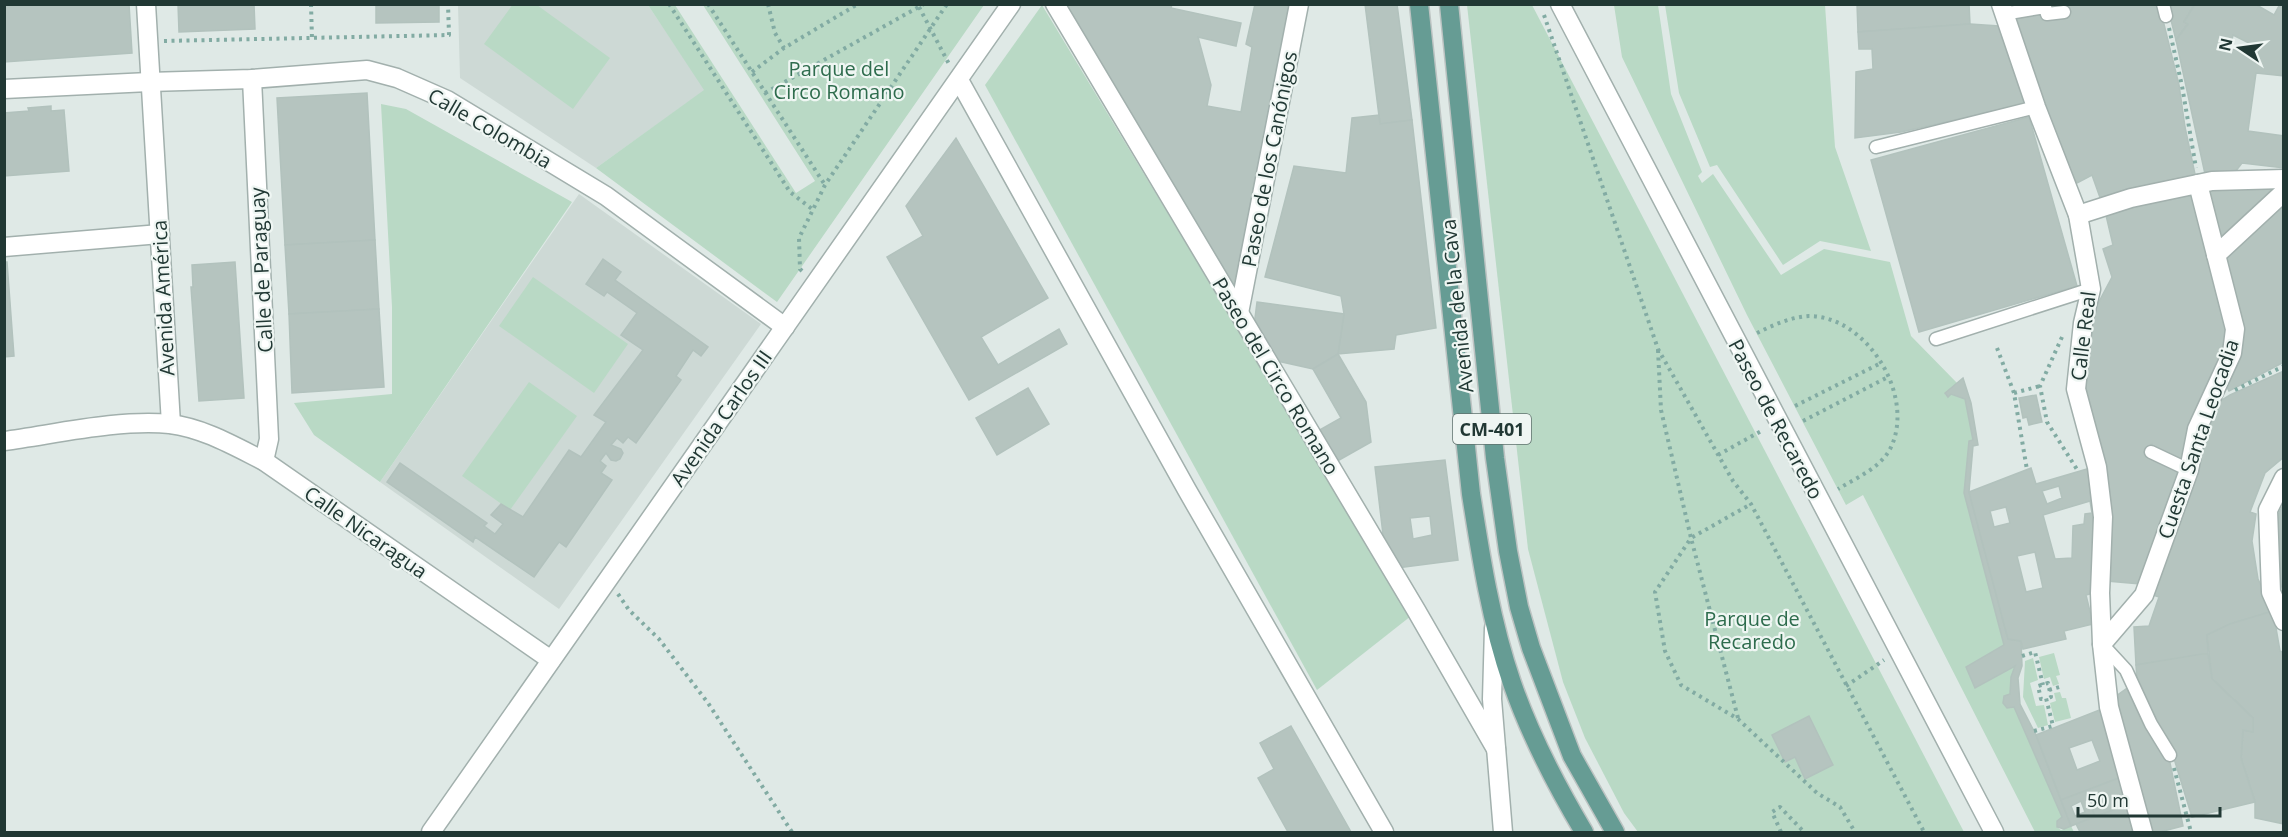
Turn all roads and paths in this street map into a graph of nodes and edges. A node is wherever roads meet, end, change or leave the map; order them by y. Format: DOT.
graph roads {
  1 [pos="146,4"];
  2 [pos="311,4"];
  3 [pos="448,4"];
  4 [pos="669,4"];
  5 [pos="708,4"];
  6 [pos="768,4"];
  7 [pos="858,4"];
  8 [pos="948,4"];
  9 [pos="1011,4"];
  10 [pos="1055,4"];
  11 [pos="1299,4"];
  12 [pos="1419,4"];
  13 [pos="1449,4"];
  14 [pos="1540,4"];
  15 [pos="1560,4"];
  16 [pos="922,6"];
  17 [pos="2002,9"];
  18 [pos="2165,10"];
  19 [pos="2064,12"];
  20 [pos="931,29"];
  21 [pos="312,39"];
  22 [pos="148,42"];
  23 [pos="784,48"];
  24 [pos="752,72"];
  25 [pos="252,79"];
  26 [pos="959,80"];
  27 [pos="149,82"];
  28 [pos="4,89"];
  29 [pos="765,93"];
  30 [pos="2037,107"];
  31 [pos="1876,147"];
  32 [pos="2283,179"];
  33 [pos="2198,184"];
  34 [pos="825,185"];
  35 [pos="2283,192"];
  36 [pos="812,209"];
  37 [pos="2078,215"];
  38 [pos="160,234"];
  39 [pos="4,247"];
  40 [pos="2216,255"];
  41 [pos="816,283"];
  42 [pos="2091,289"];
  43 [pos="1239,313"];
  44 [pos="785,327"];
  45 [pos="1757,333"];
  46 [pos="1936,339"];
  47 [pos="1997,348"];
  48 [pos="1658,349"];
  49 [pos="1881,363"];
  50 [pos="2283,366"];
  51 [pos="1888,377"];
  52 [pos="2040,386"];
  53 [pos="2014,393"];
  54 [pos="2211,402"];
  55 [pos="1795,406"];
  56 [pos="1803,422"];
  57 [pos="171,424"];
  58 [pos="1763,430"];
  59 [pos="4,441"];
  60 [pos="2151,452"];
  61 [pos="1718,455"];
  62 [pos="264,461"];
  63 [pos="2027,470"];
  64 [pos="2189,470"];
  65 [pos="2283,478"];
  66 [pos="1838,489"];
  67 [pos="1751,504"];
  68 [pos="1691,538"];
  69 [pos="604,585"];
  70 [pos="2283,621"];
  71 [pos="1494,624"];
  72 [pos="2102,644"];
  73 [pos="2022,656"];
  74 [pos="551,660"];
  75 [pos="1884,660"];
  76 [pos="2043,685"];
  77 [pos="1846,686"];
  78 [pos="2063,687"];
  79 [pos="2049,690"];
  80 [pos="2046,698"];
  81 [pos="1738,719"];
  82 [pos="2034,731"];
  83 [pos="1496,749"];
  84 [pos="2170,755"];
  85 [pos="431,832"];
  86 [pos="792,832"];
  87 [pos="1384,832"];
  88 [pos="1503,832"];
  89 [pos="1584,832"];
  90 [pos="1615,832"];
  91 [pos="1781,832"];
  92 [pos="1804,832"];
  93 [pos="1855,832"];
  94 [pos="1924,832"];
  95 [pos="1994,832"];
  96 [pos="2143,832"];
  97 [pos="2191,832"];
  1 -- 22 [label="street, Avenida América"];
  2 -- 21 [label="path"];
  3 -- 21 [label="path"];
  4 -- 36 [label="path"];
  5 -- 24 [label="path"];
  6 -- 23 [label="path"];
  7 -- 23 [label="path"];
  8 -- 20 [label="path"];
  9 -- 26 [label="street, Avenida Carlos III"];
  10 -- 43 [label="street, Paseo del Circo Romano"];
  11 -- 43 [label="street, Paseo de los Canónigos"];
  12 -- 71 [label="main road, Avenida de la Cava / CM-401"];
  13 -- 90 [label="main road, Avenida de la Cava / CM-401"];
  14 -- 48 [label="path"];
  15 -- 95 [label="street, Paseo de Recaredo"];
  16 -- 20 [label="path"];
  16 -- 29 [label="path"];
  17 -- 19 [label="lane"];
  17 -- 30 [label="street, Calle Real"];
  18 -- 33 [label="path"];
  20 -- 26 [label="path"];
  20 -- 34 [label="path"];
  21 -- 22 [label="path"];
  22 -- 27 [label="street, Avenida América"];
  23 -- 24 [label="path"];
  24 -- 29 [label="path"];
  25 -- 27 [label="street, Calle Colombia"];
  25 -- 44 [label="street, Calle Colombia"];
  25 -- 62 [label="street, Calle de Paraguay"];
  26 -- 41 [label="street, Avenida Carlos III"];
  26 -- 87 [label="street"];
  27 -- 28 [label="street, Calle Colombia"];
  27 -- 38 [label="street, Avenida América"];
  29 -- 34 [label="path"];
  30 -- 31 [label="lane"];
  30 -- 37 [label="street, Calle Real"];
  32 -- 33 [label="street"];
  33 -- 37 [label="street"];
  33 -- 40 [label="street, Cuesta Santa Leocadia"];
  34 -- 36 [label="path"];
  35 -- 40 [label="street"];
  36 -- 41 [label="path"];
  37 -- 42 [label="street, Calle Real"];
  38 -- 39 [label="street"];
  38 -- 57 [label="street, Avenida América"];
  40 -- 54 [label="street, Cuesta Santa Leocadia"];
  41 -- 44 [label="street, Avenida Carlos III"];
  42 -- 46 [label="lane"];
  42 -- 72 [label="street, Calle Real"];
  43 -- 83 [label="street, Paseo del Circo Romano"];
  44 -- 69 [label="street, Avenida Carlos III"];
  45 -- 49 [label="path"];
  47 -- 53 [label="path"];
  48 -- 61 [label="path"];
  48 -- 68 [label="path"];
  49 -- 51 [label="path"];
  49 -- 55 [label="path"];
  50 -- 54 [label="path"];
  51 -- 56 [label="path"];
  51 -- 66 [label="path"];
  52 -- 53 [label="path"];
  53 -- 63 [label="path"];
  54 -- 64 [label="street, Cuesta Santa Leocadia"];
  57 -- 59 [label="street"];
  57 -- 62 [label="street, Calle Nicaragua"];
  58 -- 61 [label="path"];
  60 -- 64 [label="lane"];
  61 -- 67 [label="path"];
  62 -- 74 [label="street, Calle Nicaragua"];
  64 -- 72 [label="street, Cuesta Santa Leocadia"];
  65 -- 70 [label="street"];
  67 -- 68 [label="path"];
  67 -- 77 [label="path"];
  68 -- 81 [label="path"];
  68 -- 81 [label="path"];
  69 -- 74 [label="street, Avenida Carlos III"];
  69 -- 86 [label="path"];
  71 -- 83 [label="street"];
  71 -- 89 [label="main road, Avenida de la Cava / CM-401"];
  72 -- 84 [label="lane"];
  72 -- 96 [label="street, Calle Real"];
  73 -- 76 [label="path"];
  74 -- 85 [label="street, Avenida Carlos III"];
  75 -- 77 [label="path"];
  76 -- 79 [label="path"];
  76 -- 80 [label="path"];
  77 -- 94 [label="path"];
  78 -- 79 [label="path"];
  79 -- 80 [label="path"];
  80 -- 82 [label="path"];
  81 -- 93 [label="path"];
  83 -- 88 [label="street"];
  84 -- 97 [label="path"];
  91 -- 92 [label="path"];
}
